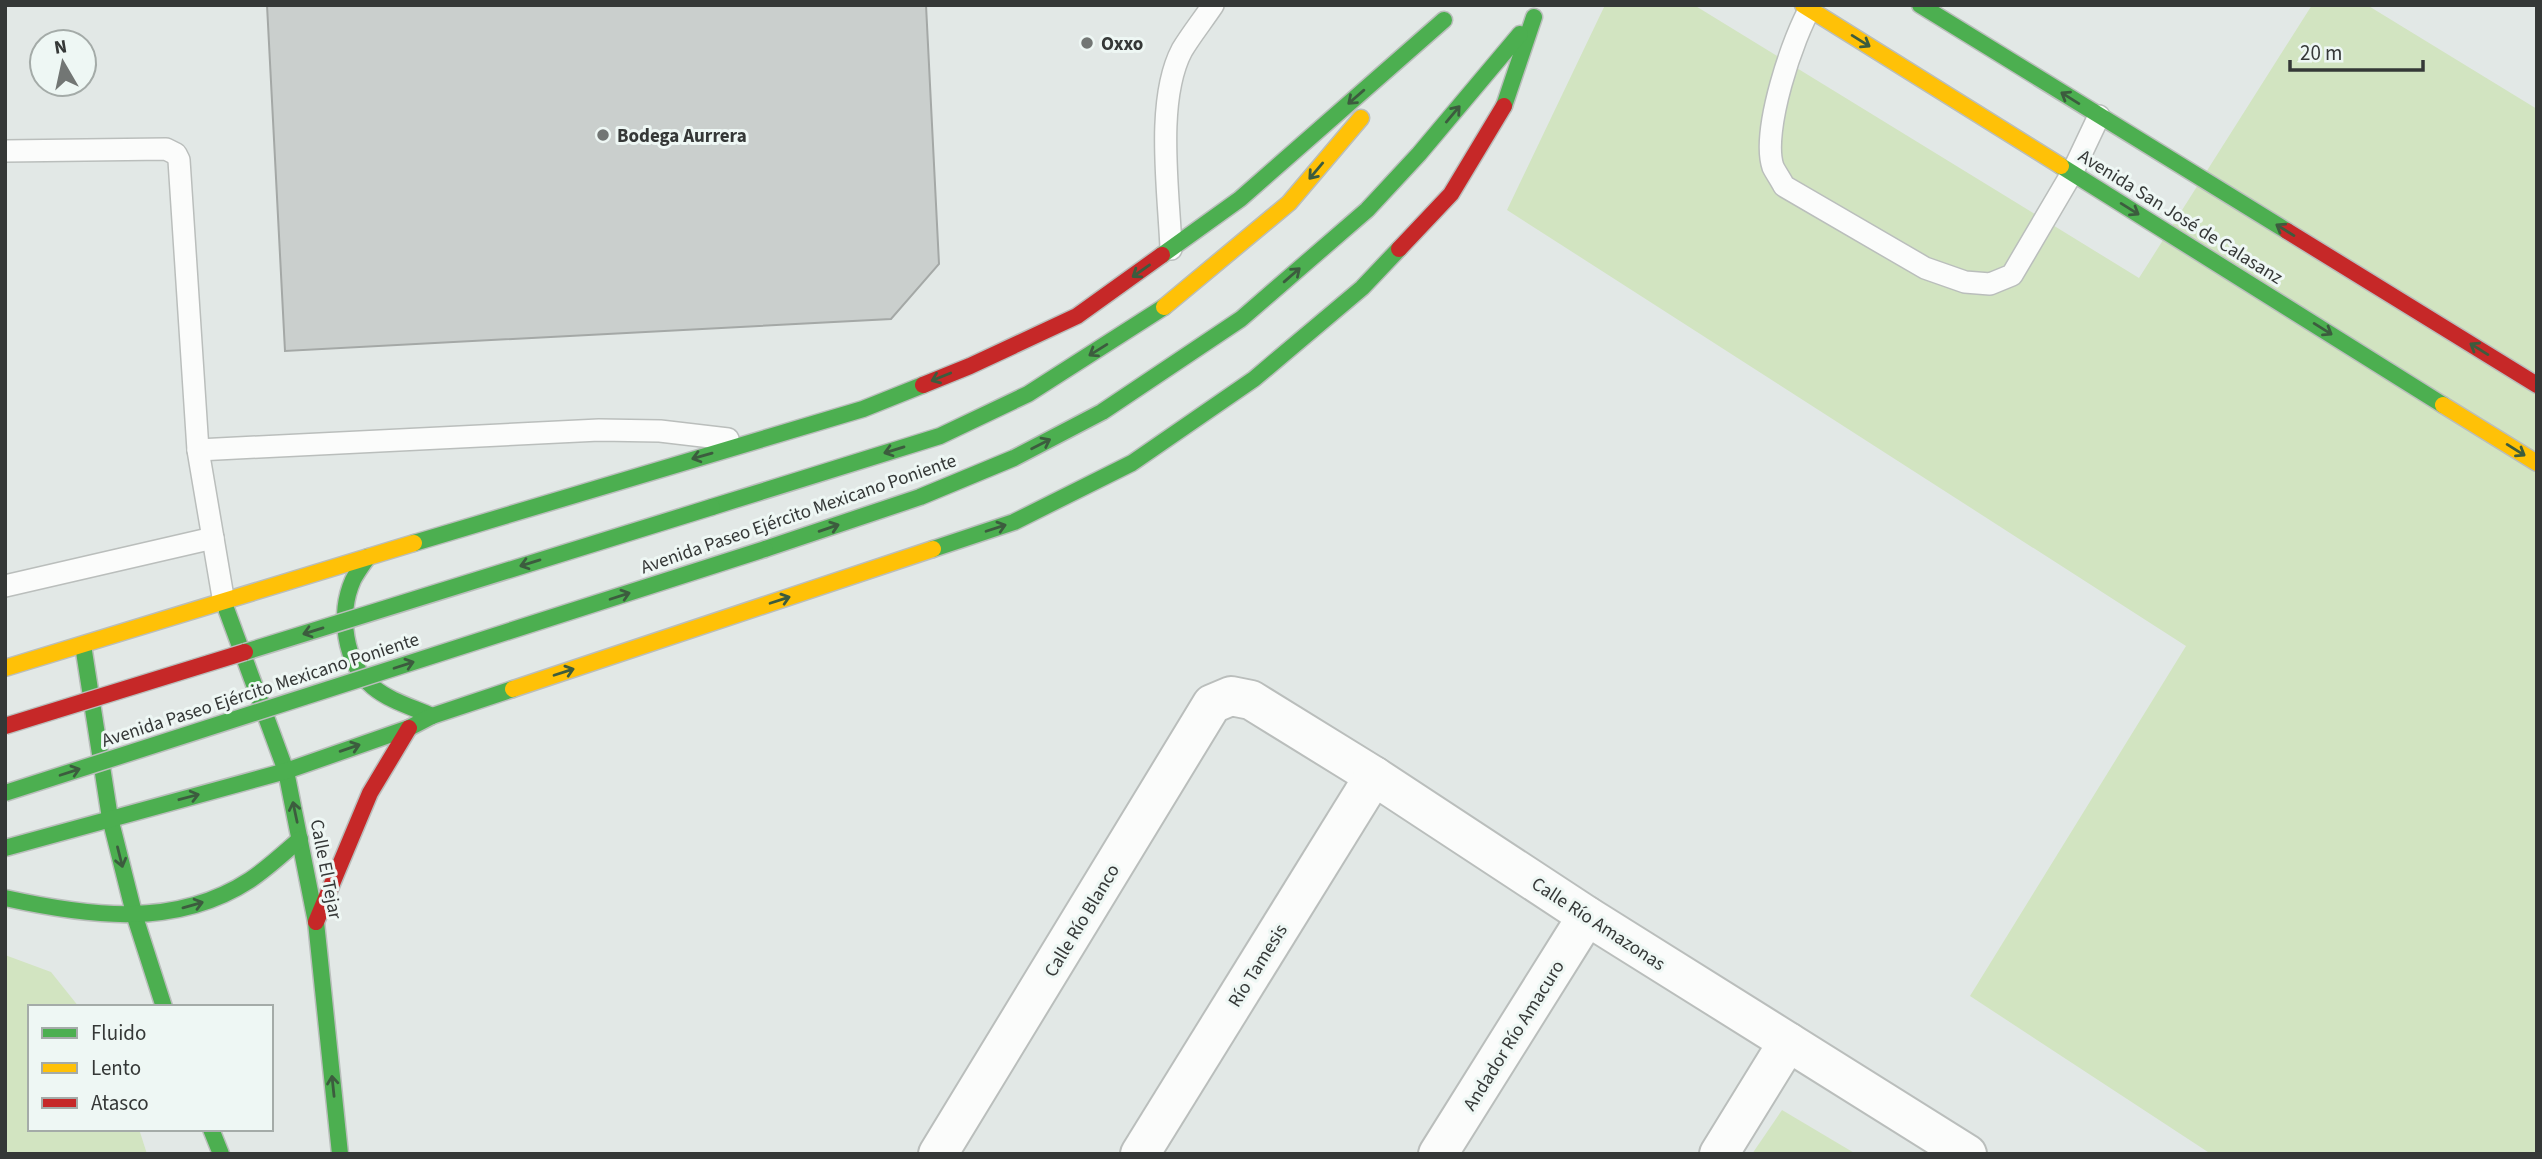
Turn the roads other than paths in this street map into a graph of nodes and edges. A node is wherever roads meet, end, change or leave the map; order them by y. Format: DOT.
graph roads {
  1 [pos="1213,5"];
  2 [pos="1454,5"];
  3 [pos="1920,5"];
  4 [pos="1808,7"];
  5 [pos="1538,11"];
  6 [pos="1444,20"];
  7 [pos="2099,116"];
  8 [pos="5,151"];
  9 [pos="2072,173"];
  10 [pos="1171,250"];
  11 [pos="2537,385"];
  12 [pos="751,442"];
  13 [pos="198,450"];
  14 [pos="2537,463"];
  15 [pos="213,538"];
  16 [pos="368,557"];
  17 [pos="5,586"];
  18 [pos="224,603"];
  19 [pos="83,645"];
  20 [pos="5,668"];
  21 [pos="1231,696"];
  22 [pos="432,716"];
  23 [pos="5,726"];
  24 [pos="409,728"];
  25 [pos="286,771"];
  26 [pos="1374,776"];
  27 [pos="5,793"];
  28 [pos="110,818"];
  29 [pos="300,839"];
  30 [pos="5,848"];
  31 [pos="5,898"];
  32 [pos="1587,916"];
  33 [pos="135,917"];
  34 [pos="316,922"];
  35 [pos="163,1005"];
  36 [pos="1788,1042"];
  37 [pos="212,1131"];
  38 [pos="221,1154"];
  39 [pos="340,1154"];
  40 [pos="938,1154"];
  41 [pos="1140,1154"];
  42 [pos="1438,1154"];
  43 [pos="1719,1154"];
  44 [pos="1967,1154"];
  1 -- 10 [label="lane"];
  2 -- 6 [label="main road, Avenida Paseo Ejército Mexicano Poniente"];
  7 -- 3 [label="main road, one-way"];
  4 -- 9 [label="main road, Avenida San José de Calasanz, one-way"];
  4 -- 9 [label="lane"];
  22 -- 5 [label="main road, one-way"];
  27 -- 5 [label="main road, Avenida Paseo Ejército Mexicano Poniente, one-way, bridge"];
  6 -- 10 [label="main road, one-way"];
  6 -- 23 [label="main road, Avenida Paseo Ejército Mexicano Poniente, one-way, bridge"];
  7 -- 9 [label="lane"];
  11 -- 7 [label="main road, one-way"];
  8 -- 13 [label="lane"];
  9 -- 14 [label="main road, Avenida San José de Calasanz, one-way"];
  10 -- 12 [label="main road, one-way"];
  12 -- 13 [label="lane"];
  12 -- 16 [label="main road, one-way"];
  13 -- 15 [label="lane"];
  15 -- 17 [label="lane"];
  15 -- 18 [label="lane"];
  16 -- 18 [label="main road"];
  16 -- 22 [label="main road"];
  18 -- 19 [label="main road"];
  18 -- 25 [label="main road, Calle El Tejar"];
  19 -- 20 [label="main road"];
  19 -- 28 [label="main road"];
  21 -- 26 [label="street, Calle Río Amazonas"];
  21 -- 40 [label="street, Calle Río Blanco"];
  22 -- 24 [label="main road"];
  25 -- 24 [label="main road, one-way"];
  24 -- 34 [label="main road"];
  28 -- 25 [label="main road, one-way"];
  29 -- 25 [label="main road, Calle El Tejar, one-way"];
  26 -- 32 [label="street, Calle Río Amazonas"];
  26 -- 41 [label="street, Río Tamesis"];
  28 -- 30 [label="main road"];
  28 -- 33 [label="main road, one-way"];
  33 -- 29 [label="main road, one-way"];
  29 -- 34 [label="main road, Calle El Tejar"];
  31 -- 33 [label="main road"];
  32 -- 36 [label="street, Calle Río Amazonas"];
  32 -- 42 [label="street, Andador Río Amacuro"];
  33 -- 35 [label="main road"];
  39 -- 34 [label="main road, Calle El Tejar, one-way"];
  36 -- 43 [label="street"];
  36 -- 44 [label="street, Calle Río Amazonas"];
  37 -- 38 [label="main road"];
}
